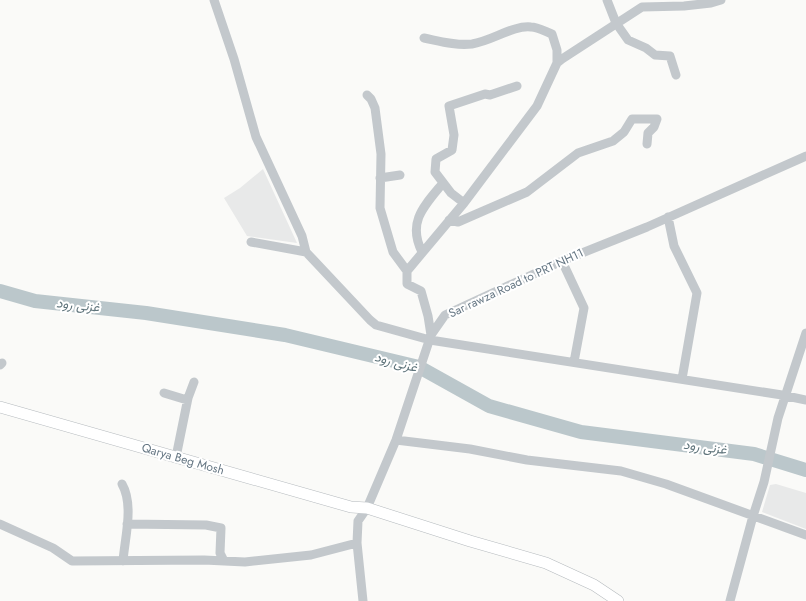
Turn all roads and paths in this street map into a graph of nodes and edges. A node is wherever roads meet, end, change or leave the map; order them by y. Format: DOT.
graph roads {
  1 [pos="214,0"];
  2 [pos="607,0"];
  3 [pos="722,0"];
  4 [pos="616,23"];
  5 [pos="424,38"];
  6 [pos="557,63"];
  7 [pos="676,75"];
  8 [pos="517,86"];
  9 [pos="367,95"];
  10 [pos="646,144"];
  11 [pos="806,156"];
  12 [pos="400,175"];
  13 [pos="380,178"];
  14 [pos="443,183"];
  15 [pos="464,203"];
  16 [pos="668,217"];
  17 [pos="449,220"];
  18 [pos="251,242"];
  19 [pos="306,252"];
  20 [pos="422,252"];
  21 [pos="562,261"];
  22 [pos="407,271"];
  23 [pos="806,333"];
  24 [pos="429,341"];
  25 [pos="574,362"];
  26 [pos="682,379"];
  27 [pos="194,382"];
  28 [pos="164,393"];
  29 [pos="786,396"];
  30 [pos="187,400"];
  31 [pos="806,400"];
  32 [pos="0,407"];
  33 [pos="396,440"];
  34 [pos="176,457"];
  35 [pos="122,484"];
  36 [pos="367,508"];
  37 [pos="753,516"];
  38 [pos="0,524"];
  39 [pos="127,524"];
  40 [pos="806,535"];
  41 [pos="358,543"];
  42 [pos="123,561"];
  43 [pos="224,561"];
  44 [pos="363,601"];
  45 [pos="618,601"];
  46 [pos="730,601"];
  1 -- 19 [label="street"];
  2 -- 4 [label="street"];
  3 -- 4 [label="street"];
  4 -- 6 [label="street"];
  4 -- 7 [label="street"];
  5 -- 6 [label="street"];
  6 -- 15 [label="street"];
  8 -- 14 [label="street"];
  9 -- 13 [label="street"];
  10 -- 17 [label="street"];
  11 -- 16 [label="street, Sar rawza Road to PRT NH11"];
  12 -- 13 [label="street"];
  13 -- 22 [label="street"];
  14 -- 15 [label="street"];
  14 -- 20 [label="street"];
  15 -- 17 [label="street"];
  16 -- 21 [label="street, Sar rawza Road to PRT NH11"];
  16 -- 26 [label="street"];
  17 -- 20 [label="street"];
  18 -- 19 [label="street"];
  19 -- 24 [label="street"];
  20 -- 22 [label="street"];
  21 -- 24 [label="street, Sar rawza Road to PRT NH11"];
  21 -- 25 [label="street"];
  22 -- 24 [label="street"];
  23 -- 29 [label="street"];
  24 -- 25 [label="street"];
  24 -- 33 [label="street, Sar rawza Road to PRT NH11"];
  25 -- 26 [label="street"];
  26 -- 29 [label="street"];
  27 -- 30 [label="street"];
  28 -- 30 [label="street"];
  29 -- 31 [label="street"];
  29 -- 37 [label="street"];
  30 -- 34 [label="street"];
  32 -- 34 [label="main road, Qarya Beg Mosh"];
  33 -- 36 [label="street, Sar rawza Road to PRT NH11"];
  33 -- 37 [label="street"];
  34 -- 36 [label="main road, Qarya Beg Mosh"];
  35 -- 39 [label="street"];
  36 -- 41 [label="street, Sar rawza Road to PRT NH11"];
  36 -- 45 [label="main road"];
  37 -- 40 [label="street"];
  37 -- 46 [label="street"];
  38 -- 42 [label="street"];
  39 -- 42 [label="street"];
  39 -- 43 [label="street"];
  41 -- 43 [label="street"];
  41 -- 44 [label="street, Sar rawza Road to PRT NH11"];
  42 -- 43 [label="street"];
}
